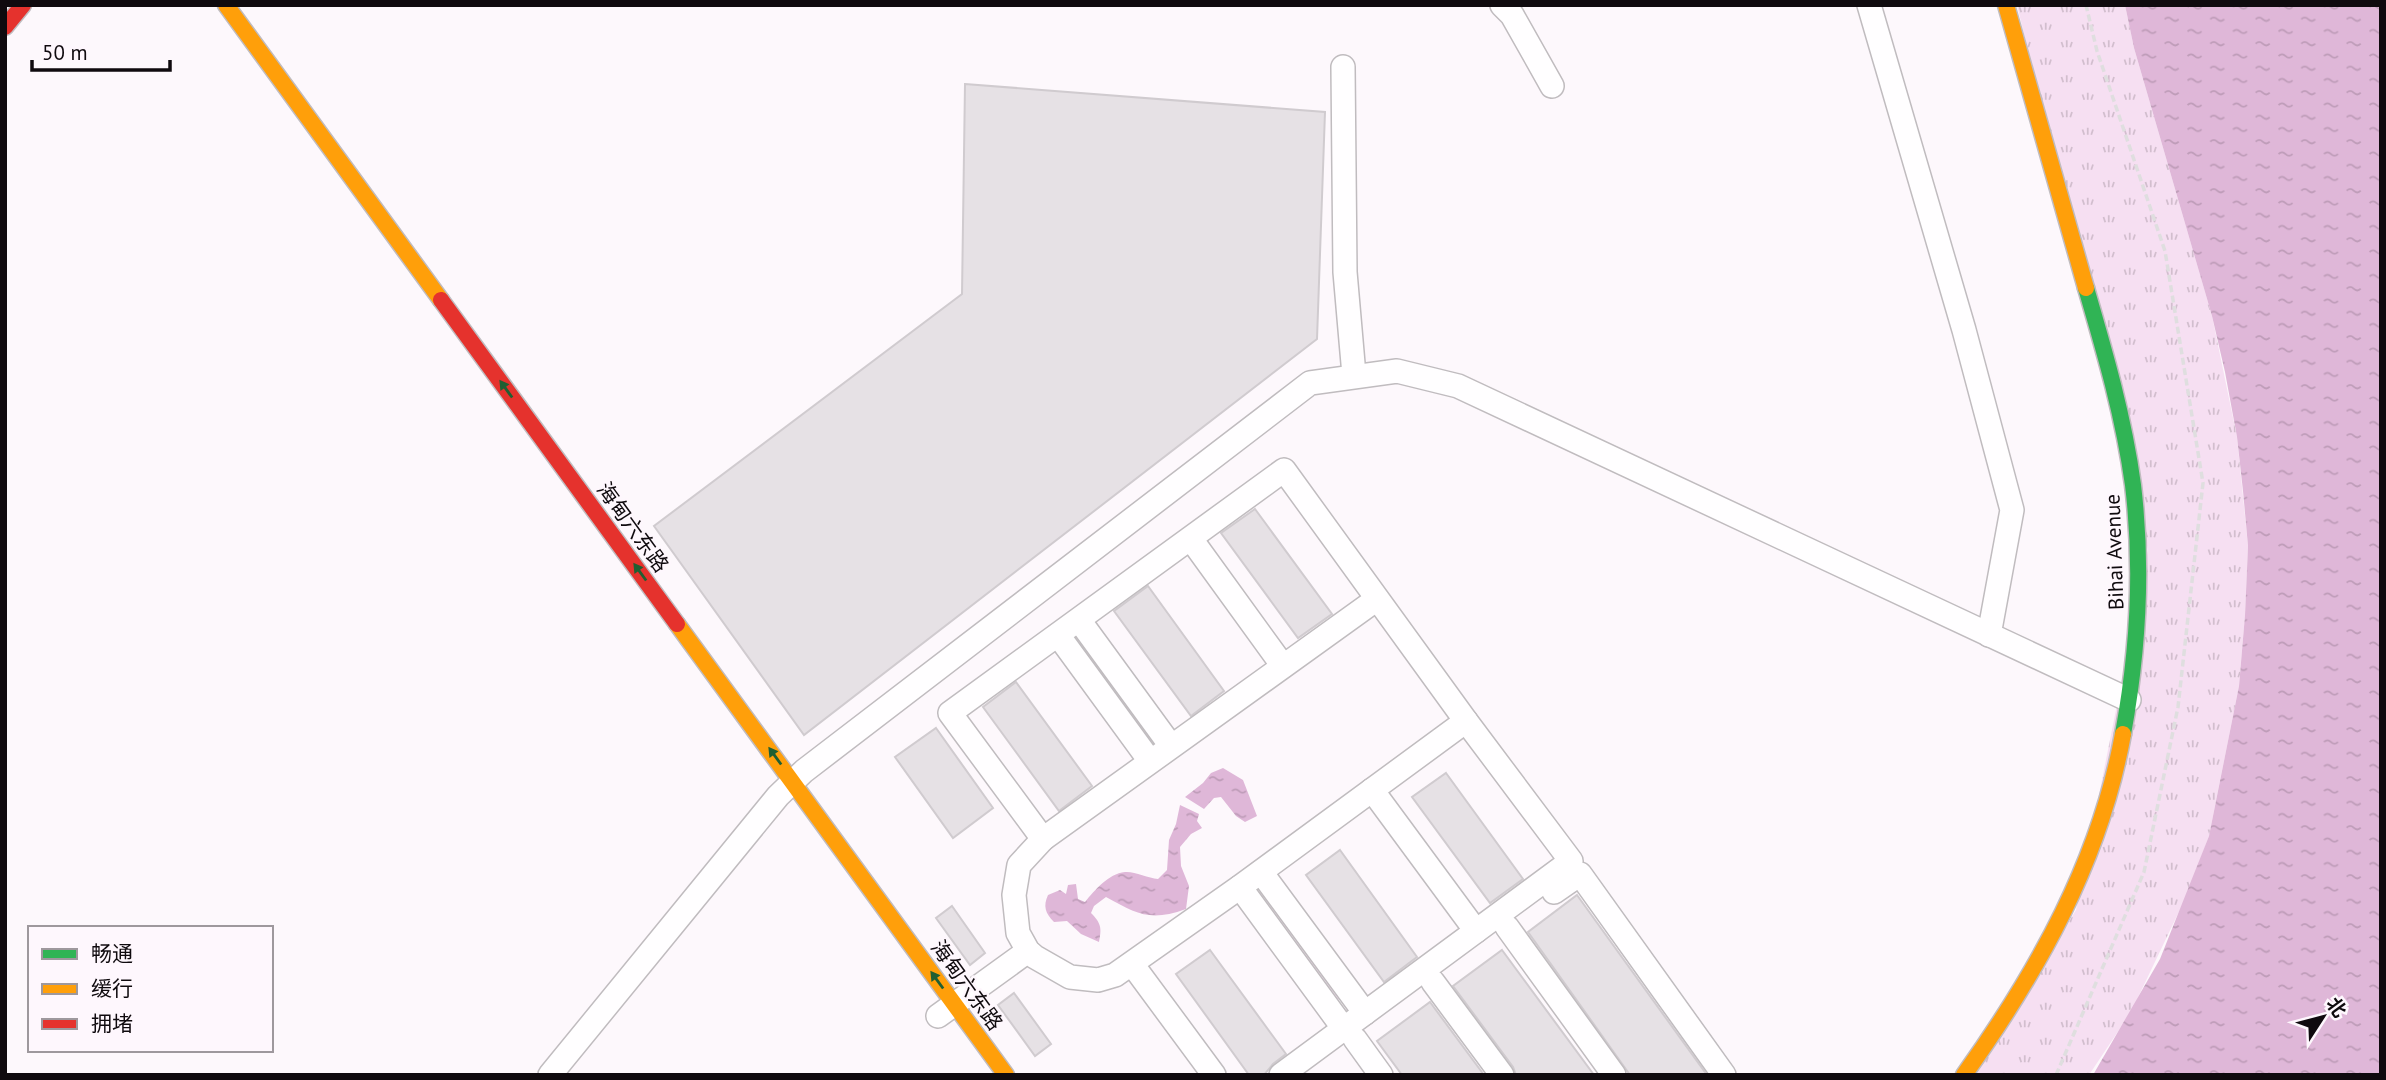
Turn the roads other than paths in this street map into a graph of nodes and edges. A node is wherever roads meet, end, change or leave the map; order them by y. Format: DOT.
graph roads {
  1 [pos="23,5"];
  2 [pos="226,5"];
  3 [pos="1503,5"];
  4 [pos="1869,5"];
  5 [pos="2006,5"];
  6 [pos="2017,5"];
  7 [pos="5,27"];
  8 [pos="1343,67"];
  9 [pos="1552,86"];
  10 [pos="1354,375"];
  11 [pos="1191,539"];
  12 [pos="1377,599"];
  13 [pos="1079,620"];
  14 [pos="1058,635"];
  15 [pos="1990,635"];
  16 [pos="1283,666"];
  17 [pos="2129,700"];
  18 [pos="1466,721"];
  19 [pos="1171,746"];
  20 [pos="1150,761"];
  21 [pos="1371,789"];
  22 [pos="782,792"];
  23 [pos="1043,839"];
  24 [pos="1575,867"];
  25 [pos="1261,872"];
  26 [pos="1240,887"];
  27 [pos="1507,927"];
  28 [pos="1476,931"];
  29 [pos="1028,951"];
  30 [pos="1132,964"];
  31 [pos="1433,982"];
  32 [pos="942,1013"];
  33 [pos="1365,1013"];
  34 [pos="1349,1034"];
  35 [pos="550,1075"];
  36 [pos="1006,1075"];
  37 [pos="1214,1075"];
  38 [pos="1281,1075"];
  39 [pos="1307,1075"];
  40 [pos="1381,1075"];
  41 [pos="1502,1075"];
  42 [pos="1614,1075"];
  43 [pos="1724,1075"];
  44 [pos="1964,1075"];
  45 [pos="1975,1075"];
  1 -- 7 [label="main road"];
  22 -- 2 [label="main road, 海甸六东路, one-way"];
  3 -- 9 [label="street"];
  4 -- 15 [label="street"];
  5 -- 17 [label="main road, Bihai Avenue"];
  6 -- 45 [label="main road, Bihai Avenue"];
  8 -- 10 [label="street"];
  10 -- 15 [label="street"];
  10 -- 22 [label="street"];
  11 -- 12 [label="street"];
  11 -- 13 [label="street"];
  11 -- 16 [label="street"];
  12 -- 16 [label="street"];
  12 -- 18 [label="street"];
  13 -- 14 [label="street"];
  13 -- 19 [label="street"];
  14 -- 20 [label="street"];
  14 -- 23 [label="street"];
  15 -- 17 [label="street"];
  16 -- 19 [label="street"];
  17 -- 44 [label="main road, Bihai Avenue"];
  18 -- 21 [label="street"];
  18 -- 24 [label="street"];
  19 -- 20 [label="street"];
  20 -- 23 [label="street"];
  21 -- 25 [label="street"];
  21 -- 28 [label="street"];
  32 -- 22 [label="main road, 海甸六东路, one-way"];
  22 -- 35 [label="street"];
  23 -- 29 [label="street"];
  24 -- 27 [label="street"];
  24 -- 28 [label="street"];
  24 -- 43 [label="street"];
  25 -- 26 [label="street"];
  25 -- 33 [label="street"];
  26 -- 30 [label="street"];
  26 -- 34 [label="street"];
  27 -- 31 [label="street"];
  27 -- 42 [label="street"];
  28 -- 33 [label="street"];
  29 -- 30 [label="street"];
  29 -- 32 [label="street"];
  30 -- 37 [label="street"];
  31 -- 34 [label="street"];
  31 -- 41 [label="street"];
  32 -- 36 [label="main road, 海甸六东路"];
  33 -- 34 [label="street"];
  34 -- 38 [label="street"];
  34 -- 39 [label="street"];
  34 -- 40 [label="street"];
}
